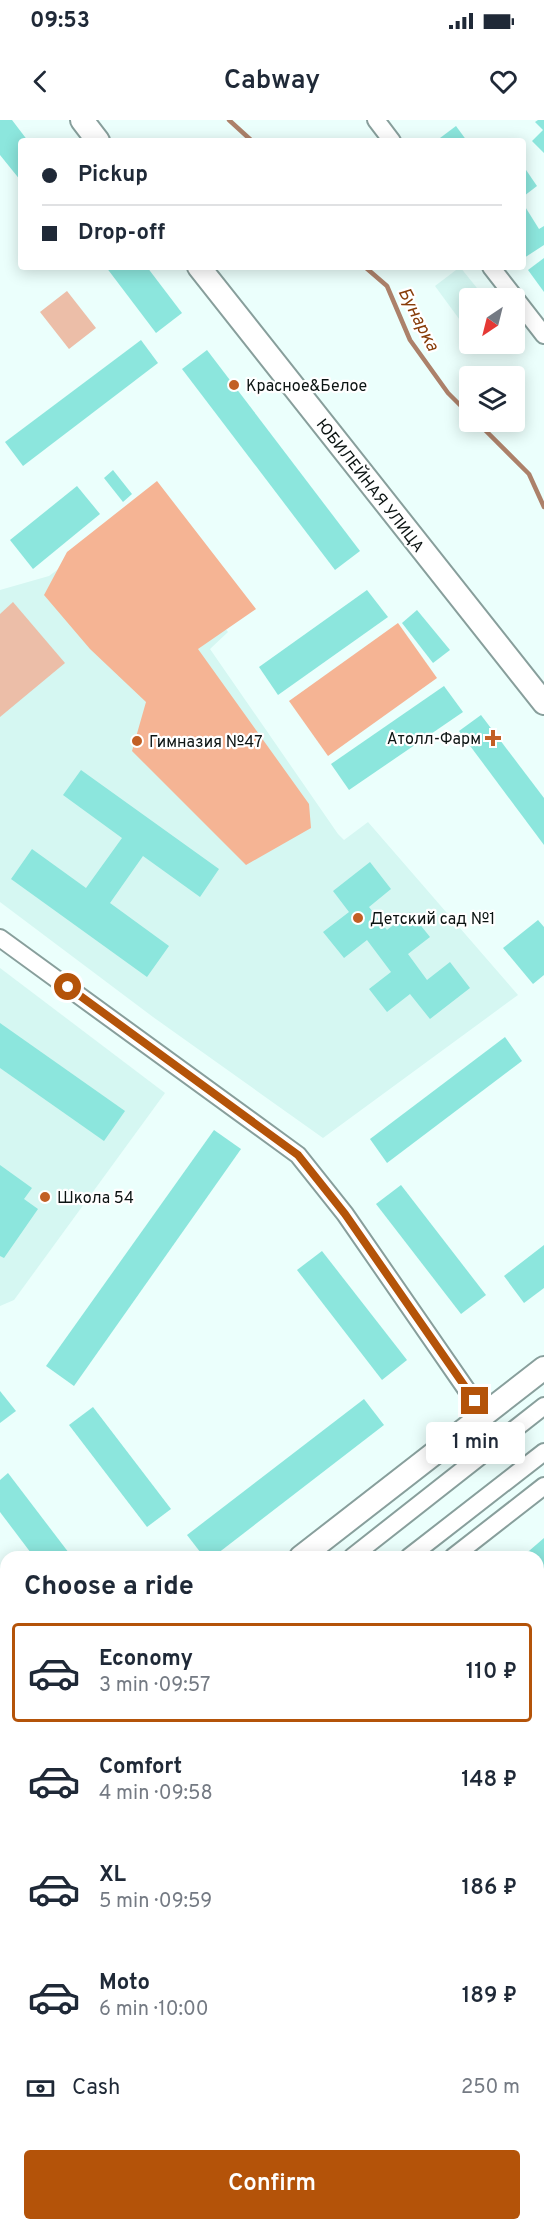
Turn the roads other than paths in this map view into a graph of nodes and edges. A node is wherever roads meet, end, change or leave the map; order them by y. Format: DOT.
graph roads {
  1 [pos="82,120"];
  2 [pos="376,120"];
  3 [pos="96,138"];
  4 [pos="390,138"];
  5 [pos="201,270"];
  6 [pos="493,270"];
  7 [pos="544,335"];
  8 [pos="544,703"];
  9 [pos="0,938"];
  10 [pos="544,1368"];
  11 [pos="544,1406"];
  12 [pos="484,1415"];
  13 [pos="544,1452"];
  14 [pos="544,1486"];
  15 [pos="309,1551"];
  16 [pos="360,1551"];
  17 [pos="417,1551"];
  18 [pos="461,1551"];
  1 -- 3 [label="street"];
  2 -- 4 [label="street"];
  5 -- 8 [label="street, ЮБИЛЕЙНАЯ УЛИЦА"];
  6 -- 7 [label="street"];
  9 -- 12 [label="street"];
  10 -- 12 [label="street"];
  11 -- 16 [label="street"];
  12 -- 15 [label="street"];
  13 -- 17 [label="street"];
  14 -- 18 [label="street"];
}
